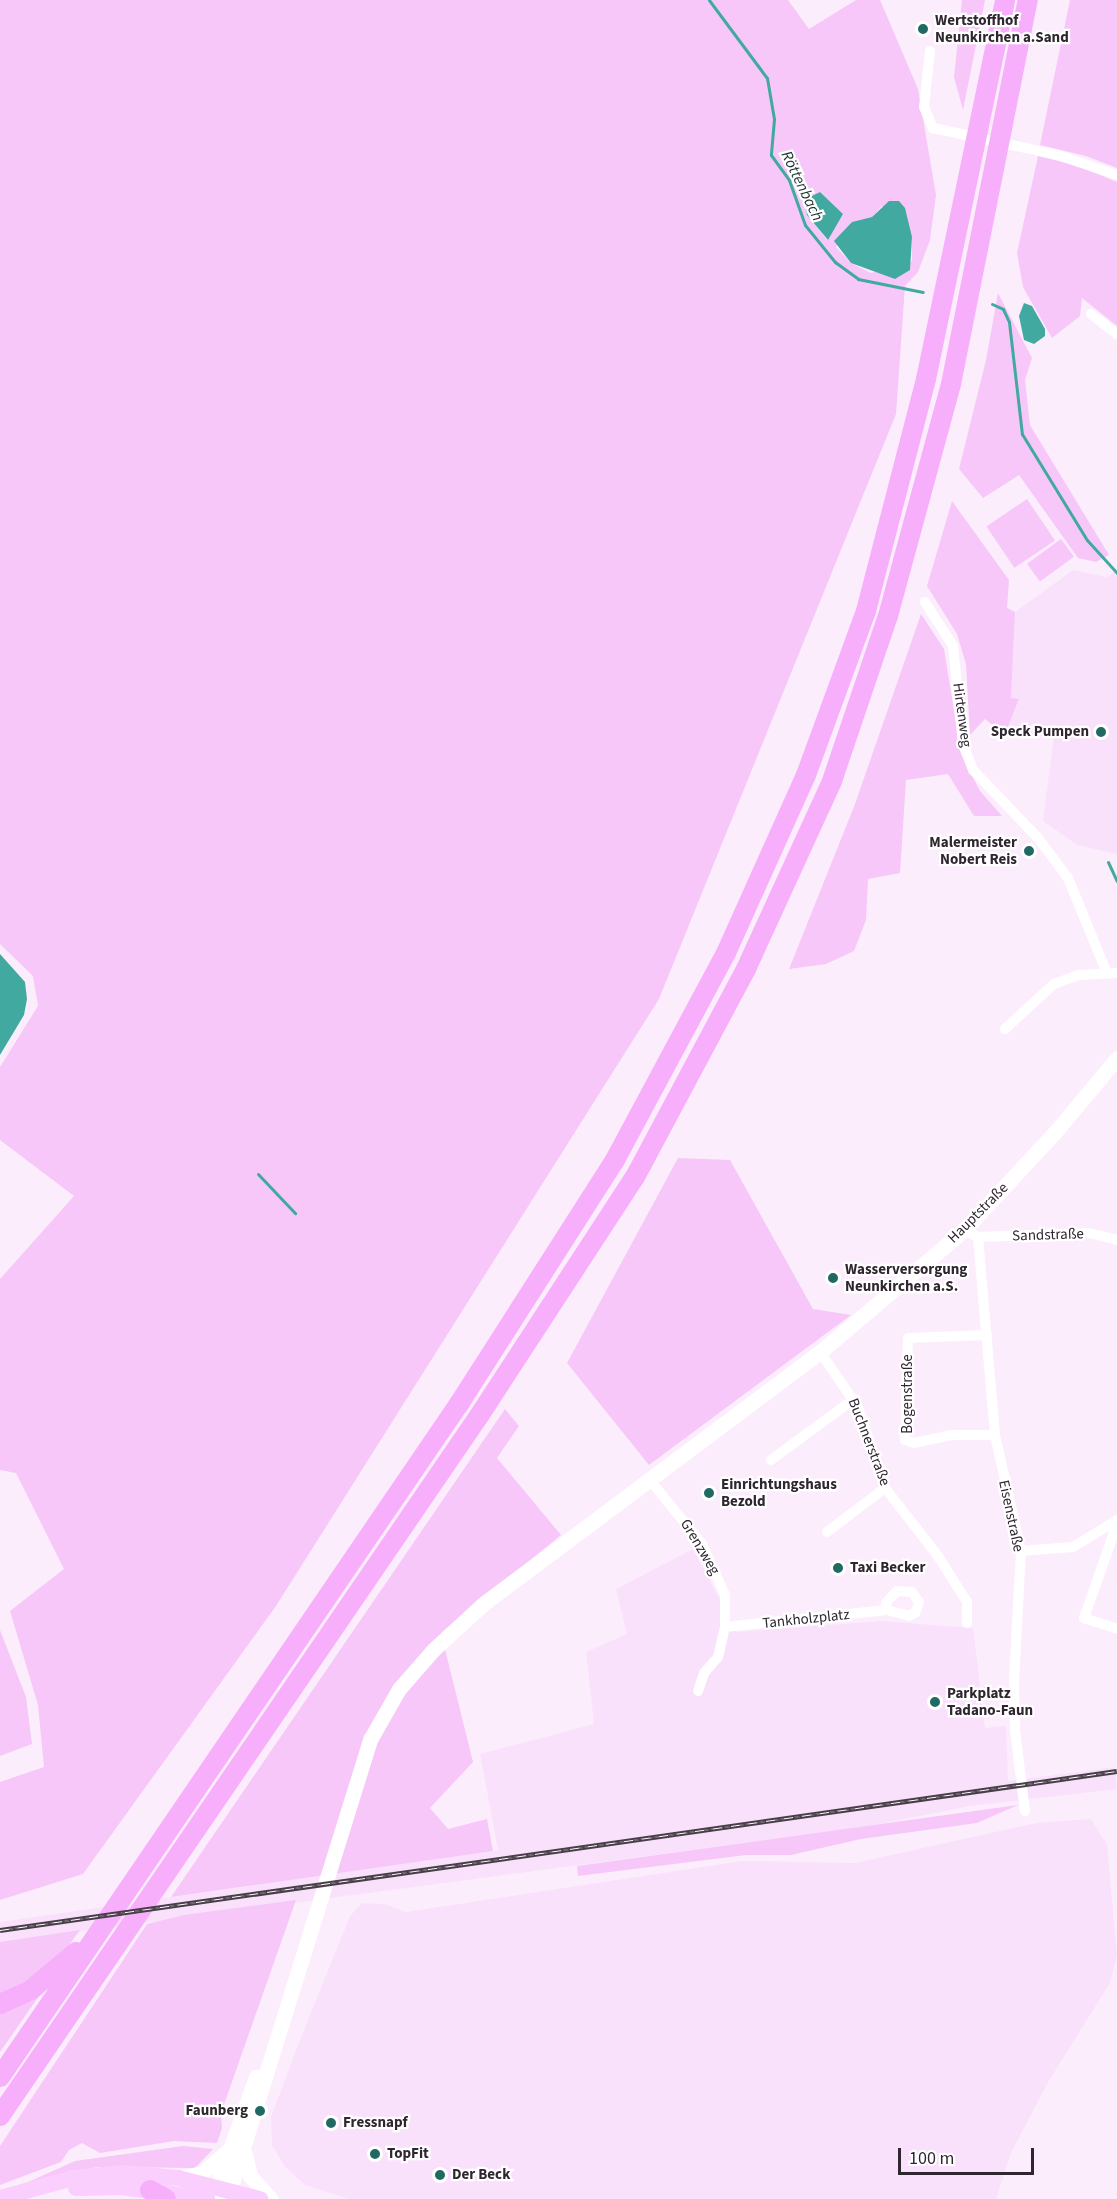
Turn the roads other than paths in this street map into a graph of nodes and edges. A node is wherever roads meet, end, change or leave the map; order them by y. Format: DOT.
graph roads {
  1 [pos="1005,0"];
  2 [pos="1028,0"];
  3 [pos="930,51"];
  4 [pos="1117,175"];
  5 [pos="1091,314"];
  6 [pos="1117,334"];
  7 [pos="925,602"];
  8 [pos="1112,973"];
  9 [pos="1005,1029"];
  10 [pos="1117,1058"];
  11 [pos="964,1230"];
  12 [pos="978,1237"];
  13 [pos="1117,1240"];
  14 [pos="987,1335"];
  15 [pos="820,1352"];
  16 [pos="854,1399"];
  17 [pos="995,1435"];
  18 [pos="771,1460"];
  19 [pos="649,1479"];
  20 [pos="885,1488"];
  21 [pos="1117,1522"];
  22 [pos="827,1532"];
  23 [pos="1021,1551"];
  24 [pos="887,1610"];
  25 [pos="967,1623"];
  26 [pos="725,1627"];
  27 [pos="1117,1629"];
  28 [pos="698,1691"];
  29 [pos="1025,1812"];
  30 [pos="102,1927"];
  31 [pos="0,2004"];
  32 [pos="0,2077"];
  33 [pos="13,2097"];
  34 [pos="0,2116"];
  35 [pos="0,2123"];
  36 [pos="239,2148"];
  37 [pos="178,2178"];
  38 [pos="158,2194"];
  39 [pos="219,2195"];
  40 [pos="0,2198"];
  41 [pos="29,2199"];
  42 [pos="260,2199"];
  43 [pos="271,2199"];
  1 -- 30 [label="highway"];
  2 -- 33 [label="highway"];
  3 -- 4 [label="street"];
  5 -- 6 [label="street"];
  7 -- 8 [label="street, Hirtenweg"];
  8 -- 9 [label="street"];
  10 -- 11 [label="main road, Hauptstraße"];
  11 -- 12 [label="street"];
  11 -- 15 [label="main road, Hauptstraße"];
  12 -- 13 [label="street, Sandstraße"];
  12 -- 14 [label="street, Eisenstraße"];
  14 -- 17 [label="street, Eisenstraße"];
  14 -- 17 [label="street, Bogenstraße"];
  15 -- 16 [label="street, Buchnerstraße"];
  15 -- 19 [label="main road, Hauptstraße"];
  16 -- 18 [label="street"];
  16 -- 20 [label="street, Buchnerstraße"];
  17 -- 23 [label="street, Eisenstraße"];
  19 -- 26 [label="street, Grenzweg"];
  19 -- 36 [label="main road, Hauptstraße"];
  20 -- 22 [label="street"];
  20 -- 25 [label="street, Buchnerstraße"];
  21 -- 23 [label="street"];
  21 -- 27 [label="street"];
  23 -- 29 [label="street, Eisenstraße"];
  24 -- 26 [label="street, Tankholzplatz"];
  26 -- 28 [label="street, Grenzweg"];
  30 -- 31 [label="highway"];
  30 -- 32 [label="highway"];
  33 -- 34 [label="highway"];
  33 -- 35 [label="highway"];
  36 -- 37 [label="main road"];
  36 -- 39 [label="main road, Hauptstraße"];
  36 -- 43 [label="main road"];
  37 -- 39 [label="main road"];
  37 -- 40 [label="main road"];
  38 -- 39 [label="main road"];
  38 -- 41 [label="main road"];
  39 -- 42 [label="main road"];
}
